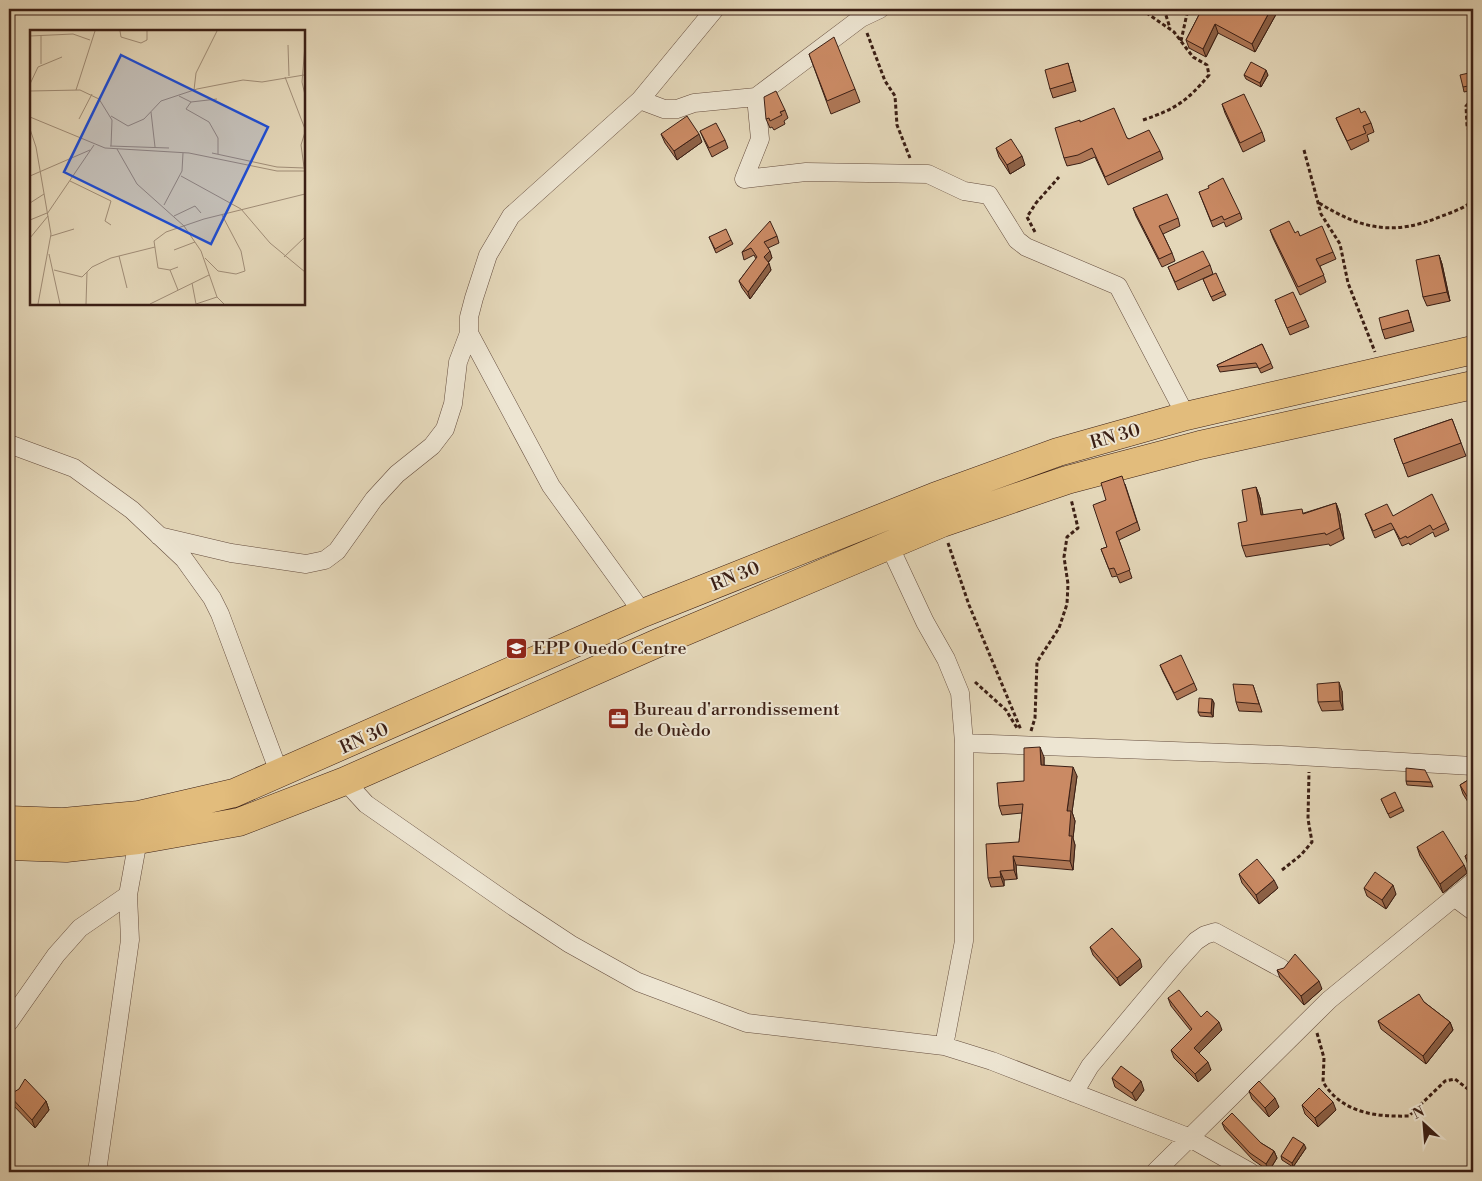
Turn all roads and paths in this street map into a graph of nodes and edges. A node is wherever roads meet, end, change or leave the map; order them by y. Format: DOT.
graph roads {
  1 [pos="715,9"];
  2 [pos="880,9"];
  3 [pos="1141,9"];
  4 [pos="1164,9"];
  5 [pos="1188,9"];
  6 [pos="861,18"];
  7 [pos="1170,29"];
  8 [pos="1180,41"];
  9 [pos="756,97"];
  10 [pos="1473,99"];
  11 [pos="640,100"];
  12 [pos="1144,120"];
  13 [pos="1473,144"];
  14 [pos="1304,150"];
  15 [pos="917,174"];
  16 [pos="1059,177"];
  17 [pos="1473,201"];
  18 [pos="1318,203"];
  19 [pos="1047,255"];
  20 [pos="469,333"];
  21 [pos="1473,350"];
  22 [pos="1382,371"];
  23 [pos="1473,385"];
  24 [pos="1186,416"];
  25 [pos="9,444"];
  26 [pos="1067,480"];
  27 [pos="942,523"];
  28 [pos="159,536"];
  29 [pos="889,546"];
  30 [pos="643,613"];
  31 [pos="971,678"];
  32 [pos="964,742"];
  33 [pos="1027,745"];
  34 [pos="1309,757"];
  35 [pos="1473,766"];
  36 [pos="280,775"];
  37 [pos="345,781"];
  38 [pos="9,820"];
  39 [pos="138,840"];
  40 [pos="9,846"];
  41 [pos="1282,870"];
  42 [pos="1473,882"];
  43 [pos="128,895"];
  44 [pos="1454,897"];
  45 [pos="1473,911"];
  46 [pos="1281,968"];
  47 [pos="1311,1017"];
  48 [pos="9,1022"];
  49 [pos="944,1046"];
  50 [pos="1074,1092"];
  51 [pos="1473,1093"];
  52 [pos="1188,1137"];
  53 [pos="97,1172"];
  54 [pos="1155,1172"];
  55 [pos="1250,1172"];
  1 -- 11 [label="street"];
  2 -- 6 [label="street"];
  3 -- 7 [label="path"];
  4 -- 7 [label="path"];
  5 -- 8 [label="path"];
  6 -- 9 [label="street"];
  6 -- 15 [label="path"];
  7 -- 8 [label="path"];
  8 -- 12 [label="path"];
  9 -- 11 [label="street"];
  9 -- 15 [label="street"];
  10 -- 13 [label="path"];
  11 -- 20 [label="street"];
  14 -- 18 [label="path"];
  15 -- 19 [label="street"];
  16 -- 19 [label="path"];
  17 -- 18 [label="path"];
  18 -- 22 [label="path"];
  19 -- 24 [label="street"];
  20 -- 28 [label="street"];
  20 -- 30 [label="street"];
  21 -- 22 [label="main road, RN 30 / RN 30"];
  22 -- 24 [label="main road, RN 30 / RN 30"];
  23 -- 26 [label="main road, RN 30"];
  24 -- 30 [label="main road, RN 30 / RN 30"];
  25 -- 28 [label="street"];
  26 -- 27 [label="main road, RN 30"];
  26 -- 33 [label="path"];
  27 -- 29 [label="main road, RN 30"];
  27 -- 33 [label="path"];
  28 -- 36 [label="street"];
  29 -- 32 [label="street"];
  29 -- 37 [label="main road, RN 30"];
  30 -- 36 [label="main road, RN 30 / RN 30"];
  31 -- 33 [label="path"];
  32 -- 33 [label="street"];
  32 -- 49 [label="street"];
  33 -- 34 [label="street"];
  34 -- 35 [label="street"];
  34 -- 41 [label="path"];
  36 -- 38 [label="main road, RN 30 / RN 30"];
  37 -- 39 [label="main road, RN 30"];
  37 -- 49 [label="street"];
  39 -- 40 [label="main road, RN 30"];
  39 -- 43 [label="street"];
  42 -- 44 [label="street"];
  43 -- 48 [label="street"];
  43 -- 53 [label="street"];
  44 -- 45 [label="street"];
  44 -- 47 [label="street"];
  46 -- 50 [label="street"];
  47 -- 51 [label="path"];
  47 -- 52 [label="street"];
  49 -- 50 [label="street"];
  50 -- 52 [label="street"];
  52 -- 54 [label="street"];
  52 -- 55 [label="street"];
}
